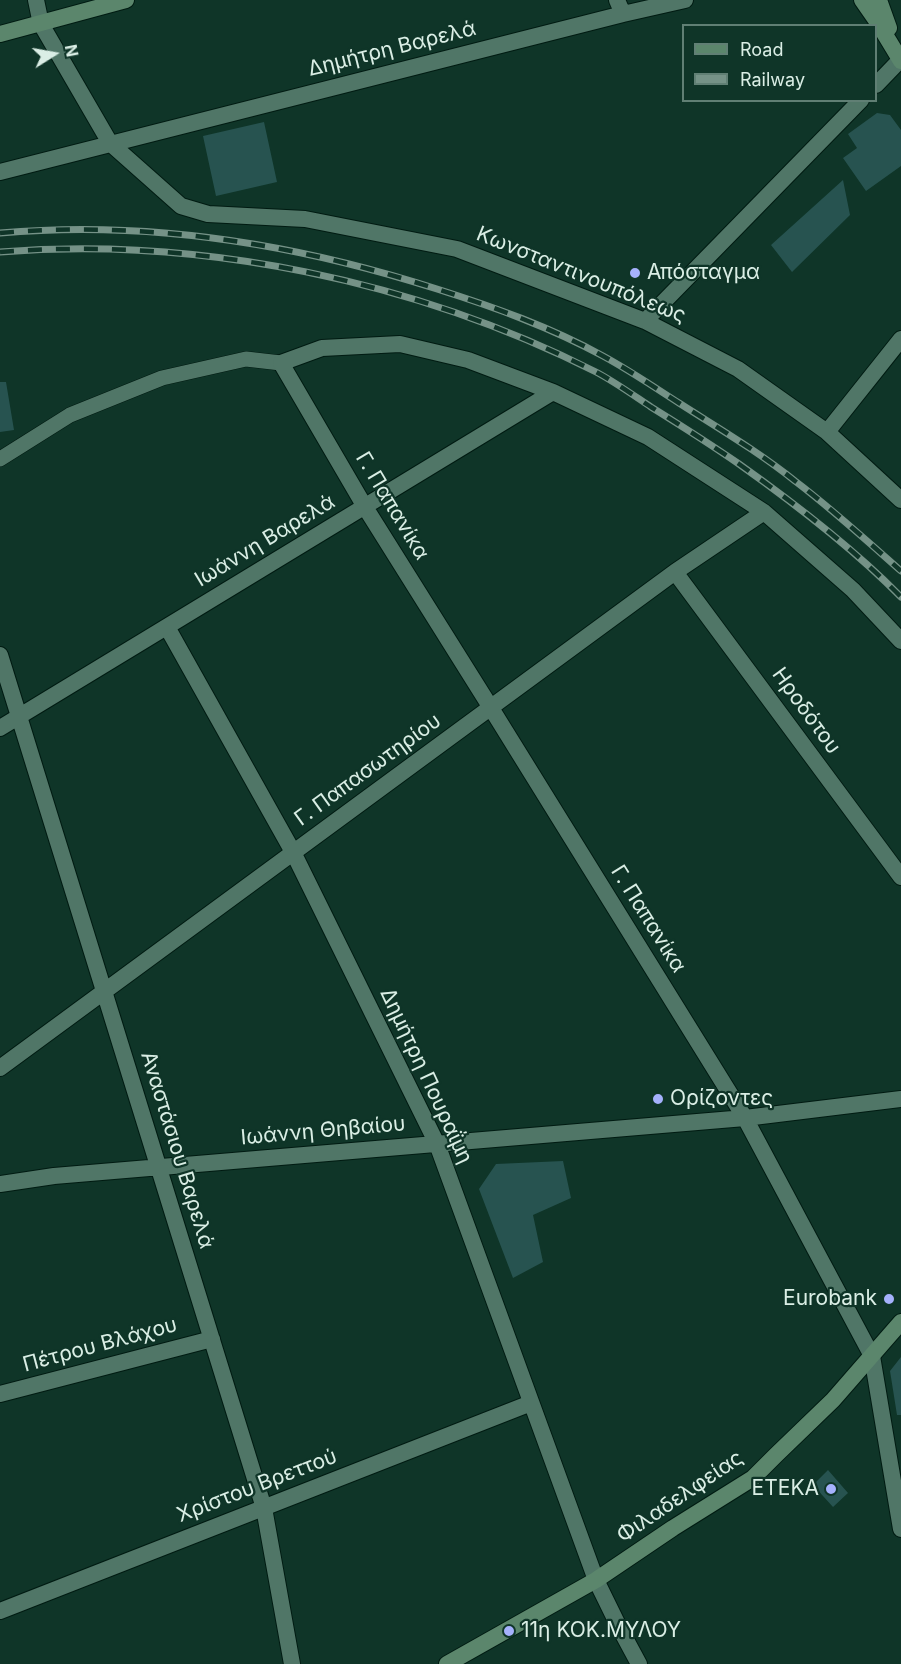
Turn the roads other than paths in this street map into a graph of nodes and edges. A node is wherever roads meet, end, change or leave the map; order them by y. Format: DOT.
graph roads {
  1 [pos="36,0"];
  2 [pos="126,0"];
  3 [pos="686,0"];
  4 [pos="862,0"];
  5 [pos="879,0"];
  6 [pos="620,7"];
  7 [pos="40,24"];
  8 [pos="0,34"];
  9 [pos="901,60"];
  10 [pos="877,84"];
  11 [pos="859,102"];
  12 [pos="110,143"];
  13 [pos="0,172"];
  14 [pos="645,321"];
  15 [pos="901,339"];
  16 [pos="281,363"];
  17 [pos="553,392"];
  18 [pos="826,432"];
  19 [pos="0,459"];
  20 [pos="901,500"];
  21 [pos="365,507"];
  22 [pos="764,512"];
  23 [pos="675,572"];
  24 [pos="167,627"];
  25 [pos="901,641"];
  26 [pos="0,655"];
  27 [pos="491,708"];
  28 [pos="20,717"];
  29 [pos="0,728"];
  30 [pos="293,852"];
  31 [pos="901,877"];
  32 [pos="105,990"];
  33 [pos="0,1068"];
  34 [pos="901,1099"];
  35 [pos="745,1118"];
  36 [pos="437,1144"];
  37 [pos="159,1167"];
  38 [pos="0,1184"];
  39 [pos="901,1322"];
  40 [pos="212,1339"];
  41 [pos="872,1356"];
  42 [pos="0,1394"];
  43 [pos="531,1403"];
  44 [pos="264,1508"];
  45 [pos="901,1529"];
  46 [pos="596,1580"];
  47 [pos="0,1611"];
  48 [pos="292,1664"];
  49 [pos="447,1664"];
  50 [pos="639,1664"];
  1 -- 7 [label="street"];
  2 -- 7 [label="main road"];
  3 -- 6 [label="street, Δημήτρη Βαρελά"];
  4 -- 9 [label="main road"];
  5 -- 9 [label="main road"];
  6 -- 12 [label="street, Δημήτρη Βαρελά"];
  7 -- 8 [label="main road"];
  7 -- 12 [label="street, Κωνσταντινουπόλεως"];
  9 -- 10 [label="street"];
  11 -- 14 [label="street"];
  12 -- 13 [label="street"];
  12 -- 14 [label="street, Κωνσταντινουπόλεως"];
  14 -- 18 [label="street, Κωνσταντινουπόλεως"];
  15 -- 18 [label="street"];
  16 -- 17 [label="street"];
  16 -- 19 [label="lane"];
  16 -- 21 [label="street, Γ. Παπανίκα"];
  17 -- 21 [label="street, Ιωάννη Βαρελά"];
  17 -- 22 [label="street"];
  18 -- 20 [label="street, Κωνσταντινουπόλεως"];
  21 -- 24 [label="street, Ιωάννη Βαρελά"];
  21 -- 27 [label="street, Γ. Παπανίκα"];
  22 -- 23 [label="street, Γ. Παπασωτηρίου"];
  22 -- 25 [label="street"];
  23 -- 27 [label="street, Γ. Παπασωτηρίου"];
  23 -- 31 [label="street, Ηροδότου"];
  24 -- 28 [label="street, Ιωάννη Βαρελά"];
  24 -- 30 [label="street, Δημήτρη Πουραΐμη"];
  26 -- 28 [label="street, Αναστάσιου Βαρελά"];
  27 -- 30 [label="street, Γ. Παπασωτηρίου"];
  27 -- 35 [label="street, Γ. Παπανίκα"];
  28 -- 29 [label="street, Ιωάννη Βαρελά"];
  28 -- 32 [label="street, Αναστάσιου Βαρελά"];
  30 -- 32 [label="street, Γ. Παπασωτηρίου"];
  30 -- 36 [label="street, Δημήτρη Πουραΐμη"];
  32 -- 33 [label="street, Γ. Παπασωτηρίου"];
  32 -- 37 [label="street, Αναστάσιου Βαρελά"];
  34 -- 35 [label="street, Ιωάννη Θηβαίου"];
  35 -- 36 [label="street, Ιωάννη Θηβαίου"];
  35 -- 41 [label="street, Γ. Παπανίκα"];
  36 -- 37 [label="street, Ιωάννη Θηβαίου"];
  36 -- 43 [label="street, Δημήτρη Πουραΐμη"];
  37 -- 38 [label="street, Ιωάννη Θηβαίου"];
  37 -- 40 [label="street, Αναστάσιου Βαρελά"];
  39 -- 41 [label="main road, Φιλαδελφείας"];
  40 -- 42 [label="street, Πέτρου Βλάχου"];
  40 -- 44 [label="street, Αναστάσιου Βαρελά"];
  41 -- 45 [label="street, Γ. Παπανίκα"];
  41 -- 46 [label="main road, Φιλαδελφείας"];
  43 -- 44 [label="street, Χρίστου Βρεττού"];
  43 -- 46 [label="street, Δημήτρη Πουραΐμη"];
  44 -- 47 [label="street, Χρίστου Βρεττού"];
  44 -- 48 [label="street, Αναστάσιου Βαρελά"];
  46 -- 49 [label="main road, Φιλαδελφείας"];
  46 -- 50 [label="street, Δημήτρη Πουραΐμη"];
}
